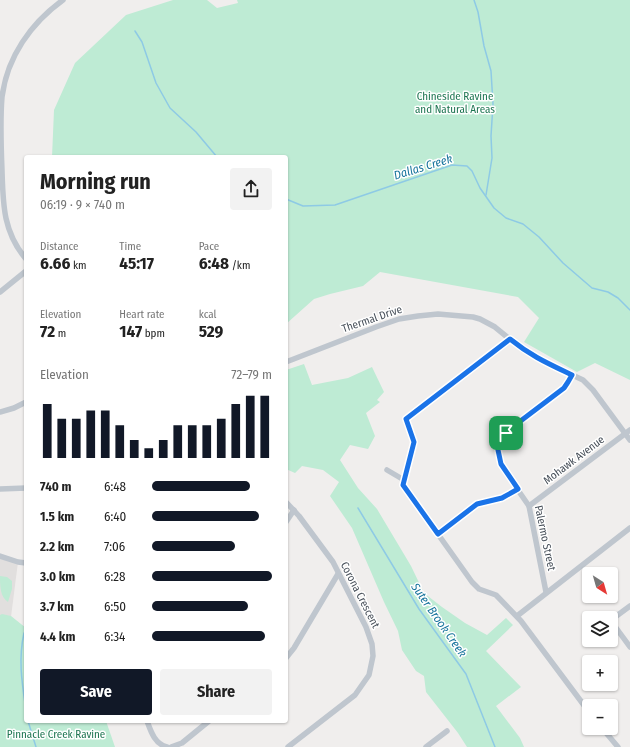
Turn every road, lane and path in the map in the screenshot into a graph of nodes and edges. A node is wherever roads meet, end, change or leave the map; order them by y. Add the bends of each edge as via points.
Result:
1 (63, 0) edge
2 (24, 256) edge
3 (24, 273) edge
4 (0, 292) edge
5 (510, 339) junction
6 (288, 361) edge
7 (572, 375) junction
8 (24, 403) edge
9 (0, 412) edge
10 (628, 432) edge
11 (630, 440) edge
12 (387, 470) dead end
13 (404, 480) junction
14 (24, 488) edge
15 (0, 489) edge
16 (518, 489) junction
17 (288, 504) edge
18 (529, 506) junction
19 (294, 510) junction
20 (288, 519) edge
21 (630, 528) edge
22 (438, 534) junction
23 (0, 556) edge
24 (24, 563) edge
25 (338, 574) junction
26 (546, 592) junction
27 (630, 606) edge
28 (618, 615) edge
29 (517, 616) junction
30 (618, 631) edge
31 (630, 647) edge
32 (288, 656) edge
33 (582, 703) edge
34 (148, 723) edge
35 (207, 723) edge
36 (448, 731) dead end
37 (608, 735) edge
38 (168, 747) edge
39 (171, 747) edge
40 (288, 747) edge
41 (426, 747) edge
42 (618, 747) edge

1 - 2 street via 36,23 21,44 8,72 2,98 0,122 3,208 9,230
3 - 4 street
5 - 6 street, Thermal Drive via 490,324 473,317 448,314 418,316 391,321
5 - 7 street, Thermal Drive via 538,359
5 - 13 street via 406,419 414,442
7 - 10 street, Thermal Drive via 588,384
7 - 16 street, Palermo Street via 564,388 510,429 500,440 499,453 503,467
8 - 9 street
10 - 11 street, Thermal Drive
10 - 18 street, Mohawk Avenue
12 - 13 street
13 - 22 street via 404,488
14 - 15 street
16 - 18 street, Palermo Street
16 - 22 street via 502,498 477,504
17 - 19 street, Corona Crescent
18 - 26 street, Palermo Street
19 - 20 street
19 - 25 street, Corona Crescent via 328,554
21 - 26 street
22 - 29 street via 474,585 496,595
23 - 24 street
25 - 32 street
25 - 40 street, Corona Crescent via 369,634 373,650 372,667 365,682 351,699
26 - 29 street
27 - 28 street
29 - 33 street
30 - 31 street
34 - 38 street via 156,740
35 - 39 street via 182,743
36 - 41 street
37 - 42 street

